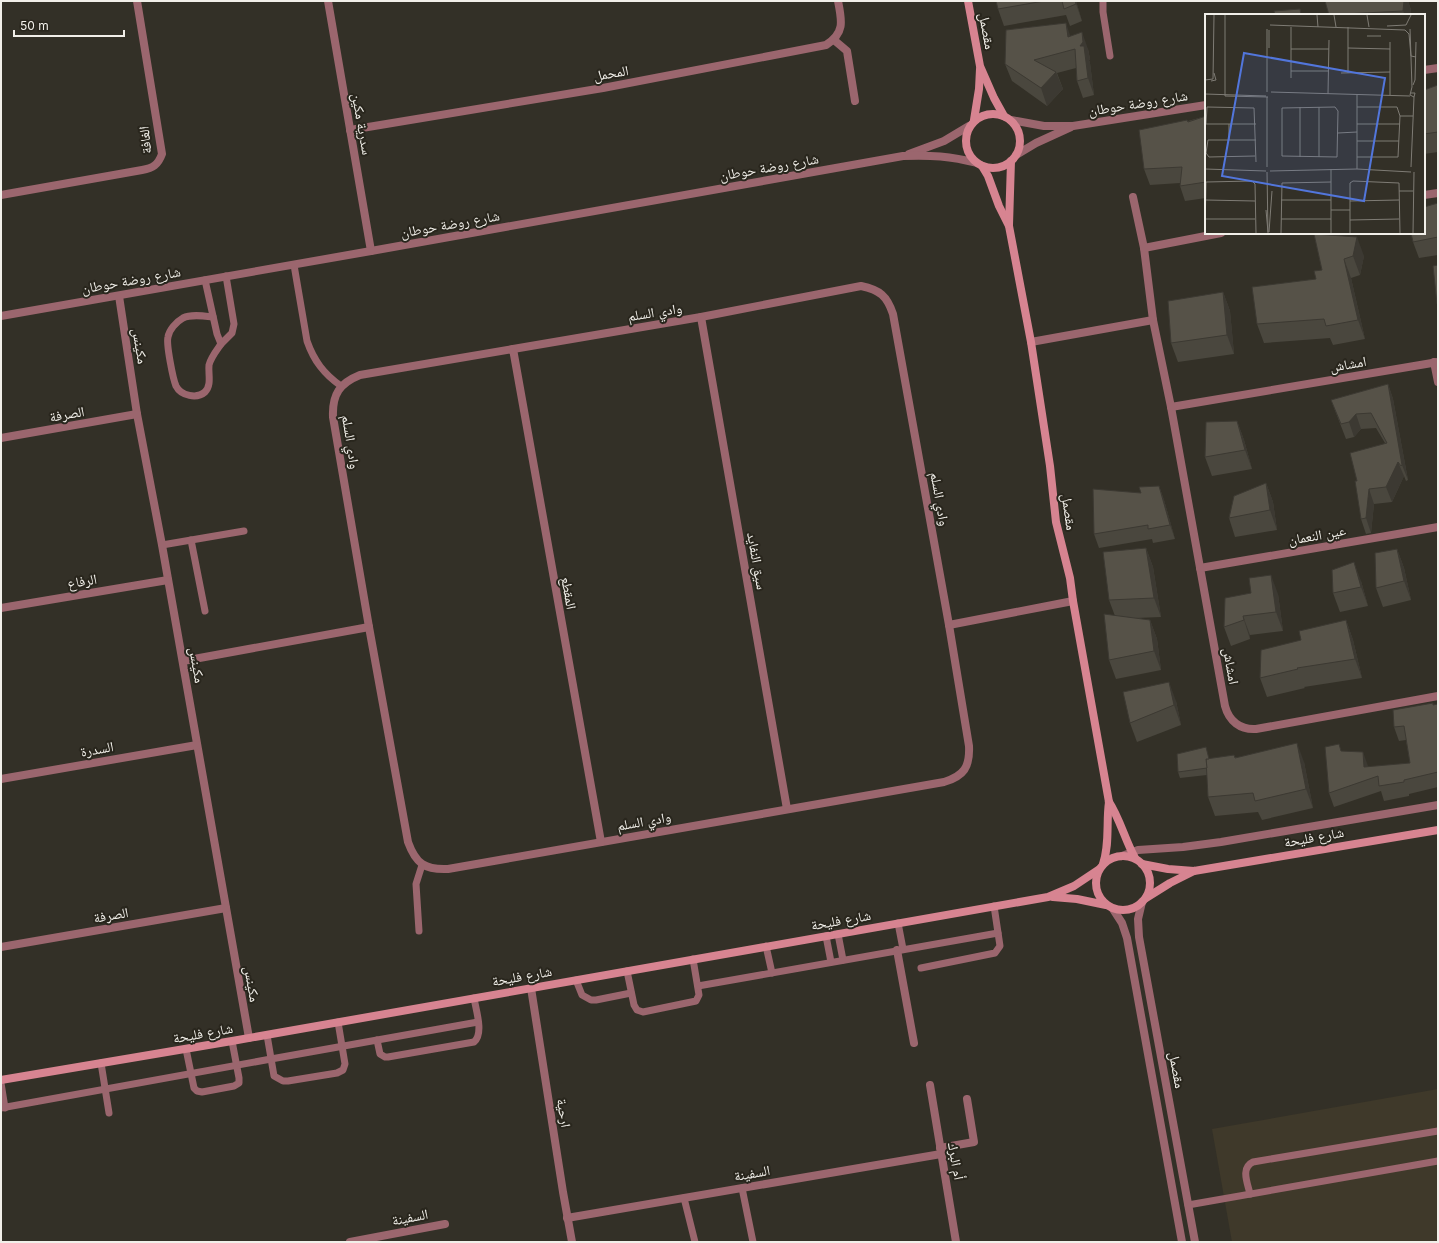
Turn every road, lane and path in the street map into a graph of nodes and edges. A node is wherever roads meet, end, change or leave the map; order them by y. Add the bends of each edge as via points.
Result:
1 (137, 1) edge
2 (328, 1) edge
3 (838, 1) edge
4 (968, 1) edge
5 (1103, 1) edge
6 (834, 40) junction
7 (1110, 56) dead end
8 (980, 66) junction
9 (1438, 68) edge
10 (1425, 70) edge
11 (855, 102) dead end
12 (1205, 105) edge
13 (1008, 118) junction
14 (972, 123) junction
15 (1073, 126) junction
16 (350, 130) junction
17 (903, 156) junction
18 (1014, 158) junction
19 (980, 165) junction
20 (1438, 193) edge
21 (1, 195) edge
22 (1425, 195) edge
23 (1133, 197) dead end
24 (1009, 226) junction
25 (1216, 234) edge
26 (1144, 248) junction
27 (372, 251) junction
28 (294, 265) junction
29 (226, 276) junction
30 (205, 280) junction
31 (119, 296) junction
32 (1, 316) edge
33 (213, 316) junction
34 (701, 317) junction
35 (1153, 320) junction
36 (1031, 342) junction
37 (221, 344) junction
38 (513, 349) junction
39 (1436, 362) edge
40 (1438, 382) edge
41 (341, 386) junction
42 (1171, 407) junction
43 (138, 414) junction
44 (1, 438) edge
45 (1438, 527) edge
46 (244, 531) dead end
47 (191, 540) junction
48 (162, 545) junction
49 (1200, 568) junction
50 (168, 580) junction
51 (1073, 601) junction
52 (1, 608) edge
53 (205, 611) dead end
54 (950, 625) junction
55 (369, 627) junction
56 (183, 661) junction
57 (1438, 696) edge
58 (197, 745) junction
59 (1, 779) edge
60 (1109, 802) junction
61 (1438, 805) edge
62 (787, 809) junction
63 (1438, 830) edge
64 (601, 842) junction
65 (1133, 855) junction
66 (1142, 864) junction
67 (422, 865) junction
68 (1101, 867) junction
69 (1194, 871) junction
70 (1048, 897) junction
71 (1144, 900) junction
72 (994, 906) junction
73 (1110, 907) junction
74 (226, 908) junction
75 (898, 923) junction
76 (419, 931) dead end
77 (998, 933) junction
78 (838, 934) junction
79 (826, 936) junction
80 (766, 946) junction
81 (1, 948) edge
82 (900, 950) junction
83 (693, 959) junction
84 (843, 960) junction
85 (831, 962) junction
86 (921, 968) dead end
87 (627, 971) junction
88 (772, 972) junction
89 (576, 980) junction
90 (698, 986) junction
91 (531, 988) junction
92 (632, 993) junction
93 (474, 998) junction
94 (338, 1022) junction
95 (478, 1022) junction
96 (267, 1035) junction
97 (248, 1038) junction
98 (377, 1040) junction
99 (232, 1041) junction
100 (914, 1043) dead end
101 (342, 1046) junction
102 (186, 1049) junction
103 (271, 1059) junction
104 (101, 1063) junction
105 (237, 1065) junction
106 (191, 1073) junction
107 (1, 1081) edge
108 (930, 1085) dead end
109 (105, 1089) junction
110 (967, 1099) dead end
111 (3, 1108) edge
112 (109, 1114) dead end
113 (1438, 1131) edge
114 (941, 1151) junction
115 (1438, 1161) edge
116 (742, 1188) junction
117 (1250, 1194) junction
118 (684, 1198) junction
119 (1188, 1205) junction
120 (567, 1218) junction
121 (445, 1224) dead end
122 (380, 1239) edge
123 (350, 1242) edge
124 (572, 1242) edge
125 (695, 1242) edge
126 (753, 1242) edge
127 (956, 1242) edge
128 (1182, 1242) edge
129 (1195, 1242) edge

1 - 21 street, الغافة via 162,154 159,163 142,170
2 - 16 street, سدرية مكين
3 - 6 street via 842,23
4 - 8 street, مقصمل
5 - 7 lane
6 - 11 street via 847,50
6 - 16 street, المحمل via 817,48 619,85
8 - 13 street, مقصمل via 994,98
8 - 14 street, مقصمل via 979,89
9 - 10 street
12 - 15 street, شارع روضة حوطان
13 - 14 street via 989,113
13 - 15 street, شارع روضة حوطان via 1044,126
13 - 18 street via 1019,133 1019,148
14 - 17 street, شارع روضة حوطان via 944,141
14 - 19 street via 965,142 971,158
15 - 18 street, شارع روضة حوطان
16 - 27 street, سدرية مكين
17 - 19 street, شارع روضة حوطان via 933,155
17 - 27 street, شارع روضة حوطان
18 - 19 street via 1005,166 997,168
18 - 24 street, مقصمل
19 - 24 street, مقصمل via 988,176
20 - 22 street
23 - 26 street, امشاش
24 - 36 street, مقصمل
25 - 26 street
26 - 35 street, امشاش
27 - 28 street, شارع روضة حوطان
28 - 29 street, شارع روضة حوطان
28 - 41 lane via 311,352 324,371
29 - 30 street, شارع روضة حوطان
29 - 37 lane via 234,324 232,333
30 - 31 street, شارع روضة حوطان
30 - 33 lane
31 - 32 street, شارع روضة حوطان
31 - 43 street, مكينس
33 - 37 lane
33 - 37 lane via 183,318 173,327 168,338 168,351 176,386 183,394 195,396 207,390 210,382 210,365 214,353
34 - 38 street, وادي السلم
34 - 54 street, وادي السلم via 861,286 872,288 882,294 893,314
34 - 62 street, سيق النفايد
35 - 36 street
35 - 42 street, امشاش
36 - 51 street, مقصمل via 1056,522
38 - 41 street, وادي السلم via 360,375
38 - 64 street, المقطع
39 - 40 street, امشاش
39 - 42 street, امشاش
41 - 55 street, وادي السلم via 332,405 333,416
42 - 49 street, امشاش
43 - 44 street, الصرفة
43 - 48 street, مكينس
45 - 49 street, عين النعمان
46 - 47 lane
47 - 48 lane
47 - 53 lane
48 - 50 street, مكينس
49 - 57 street, امشاش via 1225,706 1230,718 1240,727 1250,730
50 - 52 street, الرفاع
50 - 56 street, مكينس
51 - 54 street
51 - 60 street, مقصمل
54 - 62 street, وادي السلم via 970,756 962,774 944,782
55 - 56 street
55 - 67 street, وادي السلم via 408,842 412,855
56 - 58 street, مكينس
58 - 59 street, السدرة
58 - 74 street, مكينس
60 - 65 street, مقصمل
60 - 68 street, مقصمل via 1107,847
61 - 65 street via 1221,842 1146,849
62 - 64 street, وادي السلم
63 - 69 street, شارع فليحة
64 - 67 street, وادي السلم via 448,869 434,870
65 - 66 street
65 - 68 street via 1108,860
66 - 69 street, شارع فليحة
66 - 71 street via 1147,870 1150,884
67 - 76 lane via 416,884
68 - 70 street, شارع فليحة via 1074,886
68 - 73 street via 1096,878 1097,893
69 - 71 street, شارع فليحة
70 - 72 street, شارع فليحة
70 - 73 street, شارع فليحة via 1077,899
71 - 73 street via 1129,910
71 - 119 street, مقصمل via 1138,919 1139,937
72 - 75 street, شارع فليحة
72 - 77 lane
73 - 128 street, مقصمل via 1122,923 1127,938
74 - 81 street, الصرفة
74 - 97 street, مكينس
75 - 78 street, شارع فليحة
75 - 82 lane
77 - 82 lane
77 - 86 lane via 1000,946 995,954
78 - 79 street, شارع فليحة
78 - 84 lane
79 - 80 street, شارع فليحة
79 - 85 lane
80 - 83 street, شارع فليحة
80 - 88 lane
82 - 84 lane
82 - 100 street
83 - 87 street, شارع فليحة
83 - 90 lane
84 - 85 lane
85 - 88 lane
87 - 89 street, شارع فليحة
87 - 92 lane
88 - 90 lane
89 - 91 street, شارع فليحة
89 - 92 lane via 582,995 591,1000
90 - 92 lane via 699,998 693,1003 643,1012 635,1008
91 - 93 street, شارع فليحة
91 - 120 street, ارحية
93 - 94 street, شارع فليحة
93 - 95 lane
94 - 96 street, شارع فليحة
94 - 101 lane
95 - 98 lane
95 - 98 lane via 479,1036 474,1042 447,1047 384,1057 380,1054
96 - 97 street, شارع فليحة
96 - 103 lane
97 - 99 street, شارع فليحة
98 - 101 lane
99 - 102 street, شارع فليحة
99 - 105 lane
101 - 103 lane
101 - 103 lane via 345,1064 343,1070 337,1073 278,1080 274,1076
102 - 104 street, شارع فليحة
102 - 106 lane
103 - 105 lane
104 - 107 street, شارع فليحة
104 - 109 lane
105 - 106 lane
105 - 106 lane via 240,1080 237,1085 200,1092 194,1088
106 - 109 lane
107 - 111 lane
108 - 114 street, أم البرك
109 - 111 lane
109 - 112 lane
110 - 114 street, السفينة via 974,1142
113 - 117 lane via 1252,1162 1248,1164 1245,1172
114 - 116 street, السفينة
114 - 127 street, أم البرك
115 - 117 lane
116 - 118 street, السفينة
116 - 126 lane
117 - 119 lane
118 - 120 street, السفينة
118 - 125 lane
119 - 129 street, مقصمل
120 - 124 street, ارحية
121 - 122 street, السفينة
122 - 123 street, السفينة

